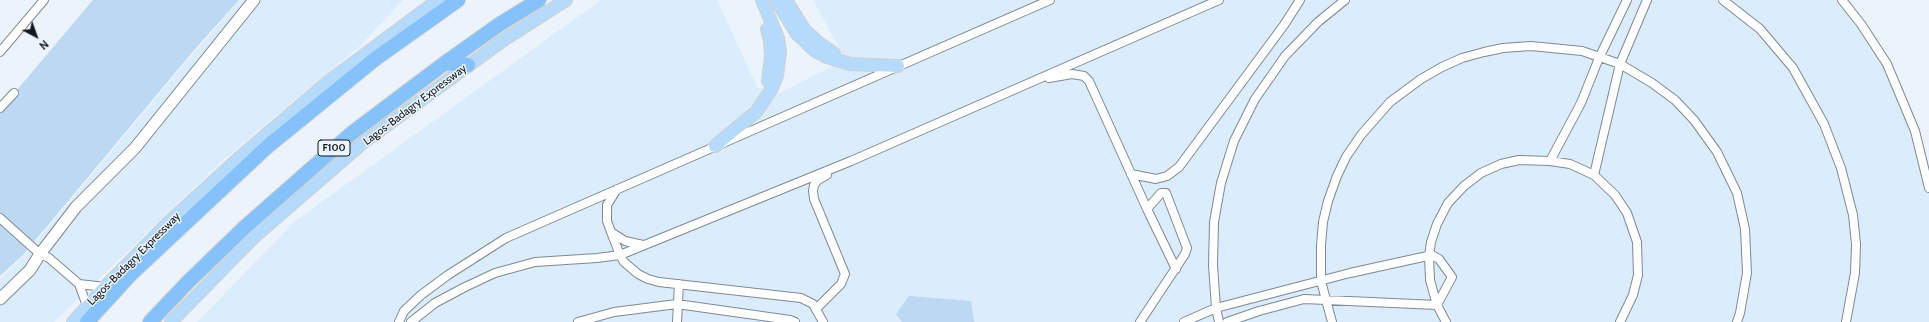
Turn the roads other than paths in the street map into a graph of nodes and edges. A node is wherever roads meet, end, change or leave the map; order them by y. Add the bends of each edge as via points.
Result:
1 (44, 0) edge
2 (254, 0) edge
3 (438, 0) edge
4 (458, 0) edge
5 (539, 0) edge
6 (566, 0) edge
7 (754, 0) edge
8 (762, 0) edge
9 (776, 0) edge
10 (786, 0) edge
11 (1050, 0) edge
12 (1219, 0) edge
13 (1300, 0) edge
14 (1345, 0) edge
15 (1627, 0) edge
16 (1647, 0) edge
17 (1723, 0) edge
18 (1842, 0) edge
19 (0, 52) edge
20 (1599, 58) junction
21 (445, 63) junction
22 (850, 64) junction
23 (1620, 64) junction
24 (468, 65) junction
25 (898, 66) junction
26 (1033, 81) junction
27 (14, 93) dead end
28 (763, 103) junction
29 (0, 108) edge
30 (715, 146) junction
31 (851, 161) junction
32 (1550, 161) junction
33 (1131, 174) junction
34 (1594, 175) junction
35 (618, 188) junction
36 (1929, 188) edge
37 (1147, 209) junction
38 (0, 218) edge
39 (611, 232) junction
40 (644, 245) junction
41 (40, 254) junction
42 (620, 255) junction
43 (1429, 256) junction
44 (1176, 268) junction
45 (1321, 281) junction
46 (79, 284) junction
47 (679, 284) junction
48 (105, 287) junction
49 (0, 290) edge
50 (0, 299) edge
51 (1325, 302) junction
52 (677, 304) junction
53 (1437, 305) junction
54 (87, 306) junction
55 (817, 308) junction
56 (1216, 308) junction
57 (792, 321) edge
58 (73, 322) edge
59 (88, 322) edge
60 (150, 322) edge
61 (170, 322) edge
62 (399, 322) edge
63 (411, 322) edge
64 (578, 322) edge
65 (677, 322) edge
66 (823, 322) edge
67 (1140, 322) edge
68 (1184, 322) edge
69 (1219, 322) edge
70 (1227, 322) edge
71 (1332, 322) edge
72 (1446, 322) edge
73 (1620, 322) edge
74 (1736, 322) edge
75 (1846, 322) edge

1 - 19 street
2 - 41 main road via 135,148 76,207
3 - 48 main road, Lagos-Badagry Expressway via 329,81 240,157 168,223
4 - 59 highway, Lagos-Badagry Expressway via 375,59 268,146 130,275
5 - 21 highway, Lagos-Badagry Expressway / F100
6 - 24 main road, Lagos-Badagry Expressway via 538,16
7 - 28 main road via 770,41 770,72
8 - 28 main road via 773,23 780,53 776,76
9 - 22 main road via 788,22 804,42 824,56
10 - 22 main road via 811,36
11 - 25 street
12 - 26 street
13 - 33 street via 1179,167 1167,176 1156,179
14 - 56 street via 1318,22 1285,56 1255,99 1234,141 1221,183 1214,222 1213,266
15 - 20 street
16 - 23 street
17 - 75 street via 1760,29 1793,68 1824,124 1841,168 1853,214 1856,244 1855,273
18 - 36 street via 1887,64 1915,132
20 - 23 street
20 - 32 street via 1582,103
20 - 45 street via 1582,51 1557,48 1503,48 1462,58 1406,89 1380,113 1362,135 1346,157 1337,176 1323,222
21 - 24 highway
21 - 60 highway, Lagos-Badagry Expressway / F100 via 352,133 298,180 188,281
22 - 25 main road
23 - 34 street
23 - 74 street via 1675,100 1694,120 1717,152 1737,193 1745,229 1747,274
24 - 61 main road, Lagos-Badagry Expressway via 358,147 253,238
25 - 30 street
26 - 31 street
26 - 33 street via 1072,74 1084,76 1089,81
27 - 29 street
28 - 30 main road via 750,118
30 - 35 street
31 - 40 street
31 - 55 street via 818,180 813,191 845,274 841,284
32 - 34 street via 1570,164
32 - 43 street via 1519,160 1481,173 1448,203 1437,224
33 - 37 street
34 - 73 street via 1615,195 1628,213 1637,242 1638,275 1633,295
35 - 39 street via 607,205 607,221
35 - 62 street via 499,242 421,296 404,311
37 - 44 street
37 - 44 street via 1161,194 1166,193 1187,248
38 - 41 street
39 - 40 street via 625,240
39 - 42 street
40 - 42 street
41 - 46 street via 49,258
41 - 49 main road
41 - 50 main road via 30,270
42 - 47 street via 631,268 648,279
42 - 63 street via 535,262 495,274 464,287 436,303
43 - 45 street
43 - 53 street via 1430,280
43 - 53 street via 1439,259 1452,276
44 - 67 street
45 - 51 street
45 - 56 street
46 - 48 street
46 - 54 street
47 - 52 street
47 - 55 street via 801,298
48 - 54 main road, Lagos-Badagry Expressway
51 - 53 street
51 - 70 street via 1304,299 1259,310
51 - 71 street
52 - 57 street
52 - 64 street via 614,312
52 - 65 street
53 - 72 street
54 - 58 main road, Lagos-Badagry Expressway
55 - 66 street
56 - 68 street
56 - 69 street

